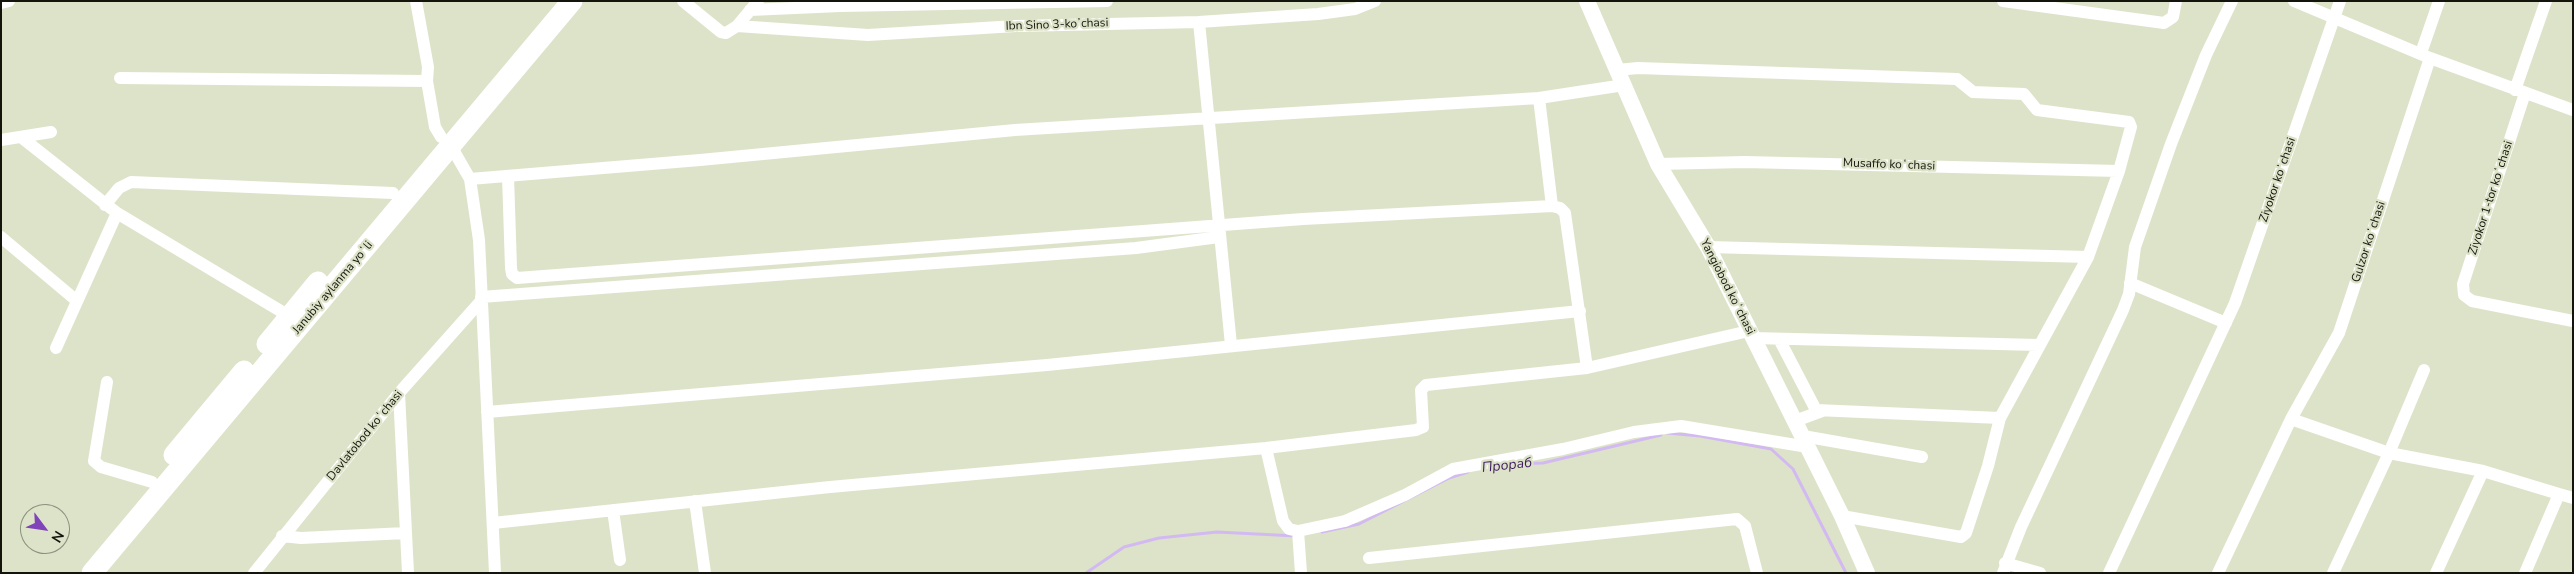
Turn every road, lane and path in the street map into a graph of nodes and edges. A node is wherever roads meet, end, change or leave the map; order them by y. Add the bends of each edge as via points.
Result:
1 (9, 1) edge
2 (416, 1) edge
3 (555, 1) edge
4 (572, 1) edge
5 (683, 1) edge
6 (1107, 1) edge
7 (1374, 1) edge
8 (1380, 1) edge
9 (1588, 1) edge
10 (2176, 1) edge
11 (2232, 1) edge
12 (2294, 1) edge
13 (2340, 1) edge
14 (2439, 1) edge
15 (2546, 1) edge
16 (2006, 2) edge
17 (1, 3) edge
18 (754, 6) edge
19 (2091, 7) edge
20 (2334, 19) junction
21 (1199, 22) junction
22 (737, 26) junction
23 (2425, 56) junction
24 (1617, 70) junction
25 (120, 78) dead end
26 (427, 81) junction
27 (1624, 85) junction
28 (2520, 92) junction
29 (1539, 98) junction
30 (2573, 110) edge
31 (1207, 119) junction
32 (51, 132) dead end
33 (21, 137) junction
34 (1, 140) edge
35 (446, 141) junction
36 (1658, 164) junction
37 (2119, 171) junction
38 (508, 176) junction
39 (470, 179) junction
40 (393, 193) junction
41 (105, 205) junction
42 (1552, 206) junction
43 (117, 213) junction
44 (1219, 231) junction
45 (1, 237) edge
46 (1708, 247) junction
47 (2088, 257) junction
48 (607, 272) junction
49 (2130, 283) junction
50 (606, 288) junction
51 (480, 300) junction
52 (77, 301) junction
53 (1580, 311) junction
54 (289, 316) junction
55 (2573, 321) edge
56 (2226, 323) junction
57 (1751, 334) junction
58 (1779, 339) junction
59 (1231, 345) junction
60 (2039, 345) junction
61 (56, 348) dead end
62 (1587, 368) junction
63 (2424, 370) dead end
64 (107, 382) dead end
65 (399, 394) junction
66 (487, 412) junction
67 (1822, 412) junction
68 (2000, 418) junction
69 (2291, 419) junction
70 (1795, 421) junction
71 (1805, 441) junction
72 (1266, 448) junction
73 (2389, 453) junction
74 (1922, 457) dead end
75 (2483, 471) junction
76 (152, 482) junction
77 (2559, 494) junction
78 (2573, 498) edge
79 (695, 501) junction
80 (613, 510) junction
81 (1842, 516) junction
82 (492, 523) junction
83 (406, 533) junction
84 (1298, 535) junction
85 (282, 536) junction
86 (1370, 558) dead end
87 (620, 560) dead end
88 (2004, 568) edge
89 (77, 573) edge
90 (92, 573) edge
91 (254, 573) edge
92 (408, 573) edge
93 (495, 573) edge
94 (705, 573) edge
95 (1301, 573) edge
96 (1757, 573) edge
97 (1867, 573) edge
98 (2040, 573) edge
99 (2109, 573) edge
100 (2218, 573) edge
101 (2333, 573) edge
102 (2436, 573) edge
103 (2525, 573) edge

1 - 17 street
2 - 26 street via 428,67
3 - 35 highway, Janubiy aylanma yoʻli
4 - 35 highway, Janubiy aylanma yoʻli
5 - 22 street, Ibn Sino 3-koʼchasi via 721,32 730,32
6 - 18 street, Ibn Sino 3-koʼchasi
7 - 8 street, Ibn Sino 3-koʼchasi
7 - 21 street, Ibn Sino 3-koʼchasi via 1355,9 1318,14
9 - 24 street, Yangiobod koʻchasi
10 - 19 street via 2173,17 2164,22
11 - 49 street via 2206,55 2171,144 2136,246
12 - 20 street
13 - 20 street, Ziyokor koʻchasi
14 - 23 street, Gulzor koʻchasi
15 - 28 street, Ziyokor 1-tor koʻchasi
16 - 19 street
18 - 22 street
20 - 23 street
20 - 56 street, Ziyokor koʻchasi
21 - 22 street, Ibn Sino 3-koʼchasi via 1016,26 868,35
21 - 31 street
23 - 28 street
23 - 69 street, Gulzor koʻchasi via 2340,333
24 - 27 street, Yangiobod koʻchasi
24 - 37 street via 1638,68 1958,79 1973,92 2024,94 2037,110 2129,122 2131,127
25 - 26 street
26 - 35 street via 435,127
27 - 29 street
27 - 36 street, Yangiobod koʻchasi
28 - 30 street
28 - 55 street, Ziyokor 1-tor koʻchasi via 2463,284 2464,296 2472,301
29 - 31 street
29 - 42 street
31 - 38 street via 1016,130
31 - 44 street
32 - 33 street
33 - 34 street
33 - 41 street
35 - 39 street
35 - 40 highway, Janubiy aylanma yoʻli
35 - 90 highway, Janubiy aylanma yoʻli
36 - 37 street, Musaffo koʻchasi via 1764,162
36 - 46 street, Yangiobod koʻchasi
37 - 47 street
38 - 39 street
38 - 48 street via 512,274 517,278
39 - 51 street via 479,240
40 - 41 street via 145,181 125,184
40 - 54 highway, Janubiy aylanma yoʻli
41 - 43 street
42 - 44 street via 1311,218
42 - 53 street via 1565,213
43 - 52 street
43 - 54 street
44 - 48 street via 1006,240
44 - 50 street via 1136,248
44 - 59 street
45 - 52 street
46 - 47 street
46 - 57 street, Yangiobod koʻchasi
47 - 60 street
48 - 50 street
49 - 56 street
49 - 88 street via 2123,310
50 - 51 street
51 - 65 street, Davlatobod koʻchasi
51 - 66 street
52 - 61 street
53 - 59 street
53 - 62 street
54 - 76 highway, Janubiy aylanma yoʻli
56 - 99 street, Ziyokor koʻchasi
57 - 58 street
57 - 62 street
57 - 70 street, Yangiobod koʻchasi
58 - 60 street
58 - 67 street via 1811,404
59 - 66 street via 1037,366
60 - 68 street
62 - 72 street via 1426,385 1421,390 1424,421 1421,429
63 - 73 street
64 - 76 street via 94,461 101,467
65 - 83 street
65 - 85 street, Davlatobod koʻchasi
66 - 82 street
67 - 68 street
67 - 70 street
68 - 81 street via 1975,506 1966,533 1961,537
69 - 73 street
69 - 100 street, Gulzor koʻchasi
70 - 71 street, Yangiobod koʻchasi
71 - 74 street
71 - 81 street, Yangiobod koʻchasi
71 - 84 street via 1682,426 1634,432 1453,469 1405,495 1345,521
72 - 79 street
72 - 84 street via 1283,521
73 - 75 street
73 - 101 street
75 - 77 street
75 - 102 street
76 - 89 highway, Janubiy aylanma yoʻli
77 - 78 street
77 - 103 street
79 - 80 street
79 - 94 street
80 - 82 street
80 - 87 street
81 - 97 street, Yangiobod koʻchasi
82 - 93 street
83 - 85 street
83 - 92 street
84 - 95 street
85 - 91 street, Davlatobod koʻchasi
86 - 96 street via 1737,519 1745,526
88 - 98 street

